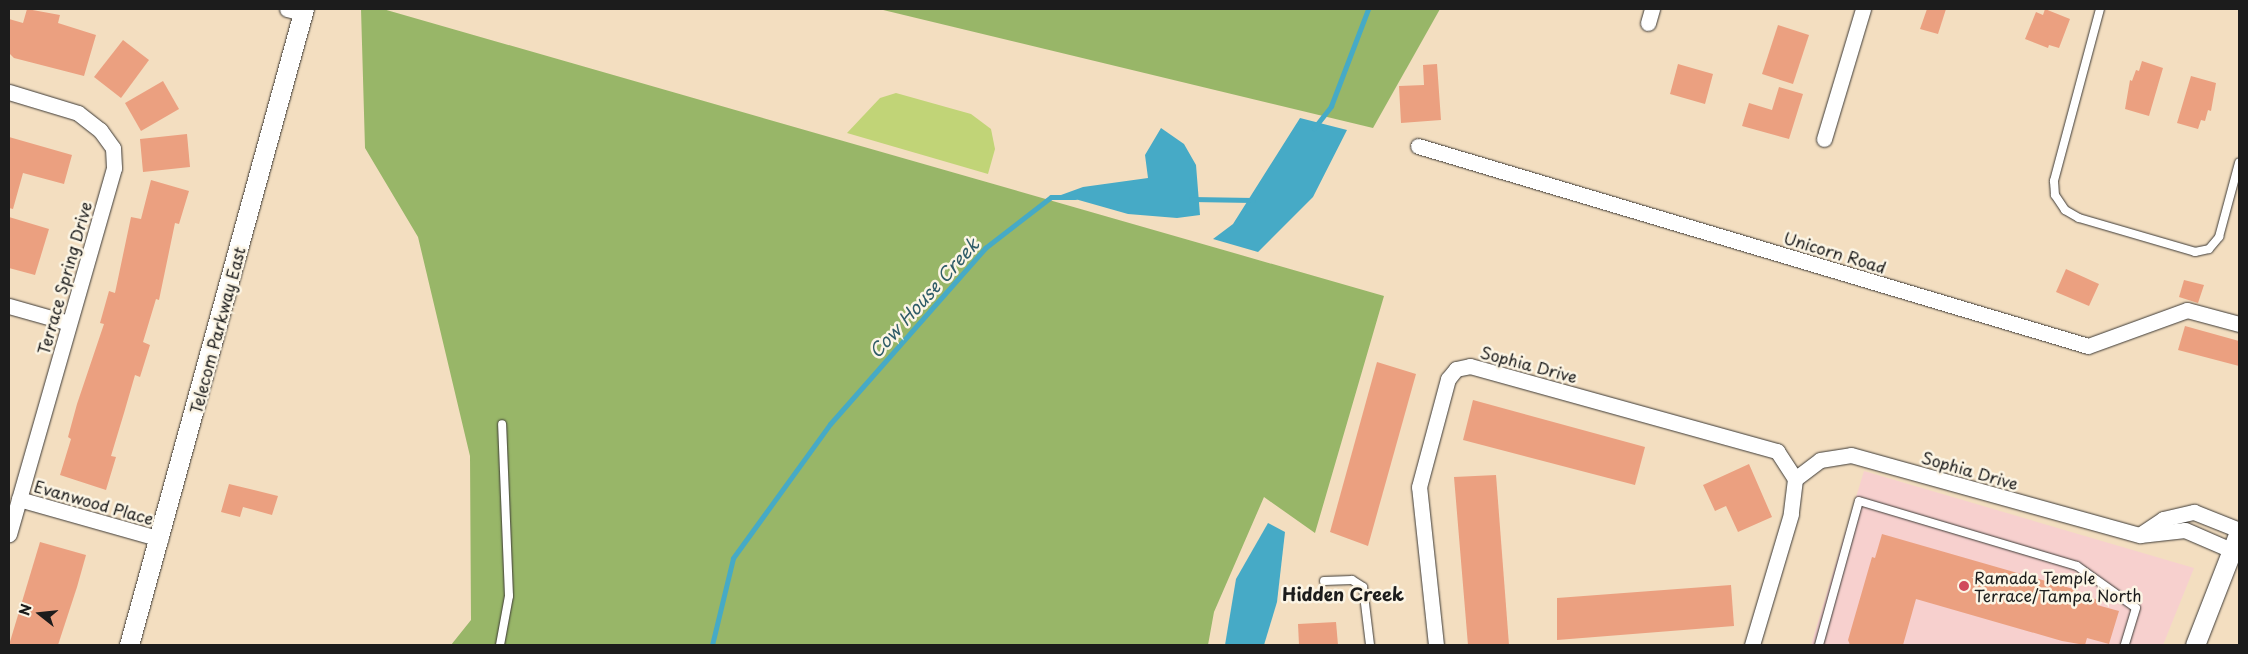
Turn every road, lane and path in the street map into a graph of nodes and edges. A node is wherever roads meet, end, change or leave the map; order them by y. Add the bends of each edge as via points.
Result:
1 (1863, 9) edge
2 (2100, 9) edge
3 (298, 10) edge
4 (9, 92) edge
5 (1824, 139) dead end
6 (1418, 146) dead end
7 (2239, 163) edge
8 (9, 306) edge
9 (69, 323) junction
10 (2239, 324) edge
11 (502, 424) dead end
12 (1795, 479) junction
13 (19, 499) junction
14 (2239, 531) edge
15 (9, 534) edge
16 (2140, 535) junction
17 (160, 539) junction
18 (2231, 550) junction
19 (1324, 581) dead end
20 (129, 645) edge
21 (500, 645) edge
22 (1370, 645) edge
23 (1436, 645) edge
24 (1752, 645) edge
25 (1819, 645) edge
26 (2125, 645) edge
27 (2195, 645) edge

1 - 5 street
2 - 7 lane via 2054,181 2055,195 2065,210 2079,218 2196,252 2209,248 2219,237
3 - 17 street, Telecom Parkway East
4 - 9 street, Terrace Spring Drive via 78,113 100,130 113,148 114,168
6 - 10 street, Unicorn Road via 2088,346 2187,310
8 - 9 street
9 - 13 street, Terrace Spring Drive
11 - 21 lane via 509,596
12 - 16 street, Sophia Drive via 1820,460 1851,455
12 - 23 street, Sophia Drive via 1777,451 1470,366 1456,368 1448,379 1419,487
12 - 24 street via 1791,514
13 - 15 street, Terrace Spring Drive
13 - 17 street, Evanwood Place
14 - 16 street via 2194,512 2163,519
14 - 18 street
16 - 18 street, Sophia Drive via 2185,530
17 - 20 street, Telecom Parkway East
18 - 27 street
19 - 22 lane via 1352,580 1363,587
25 - 26 lane via 1859,501 2077,566 2136,608

